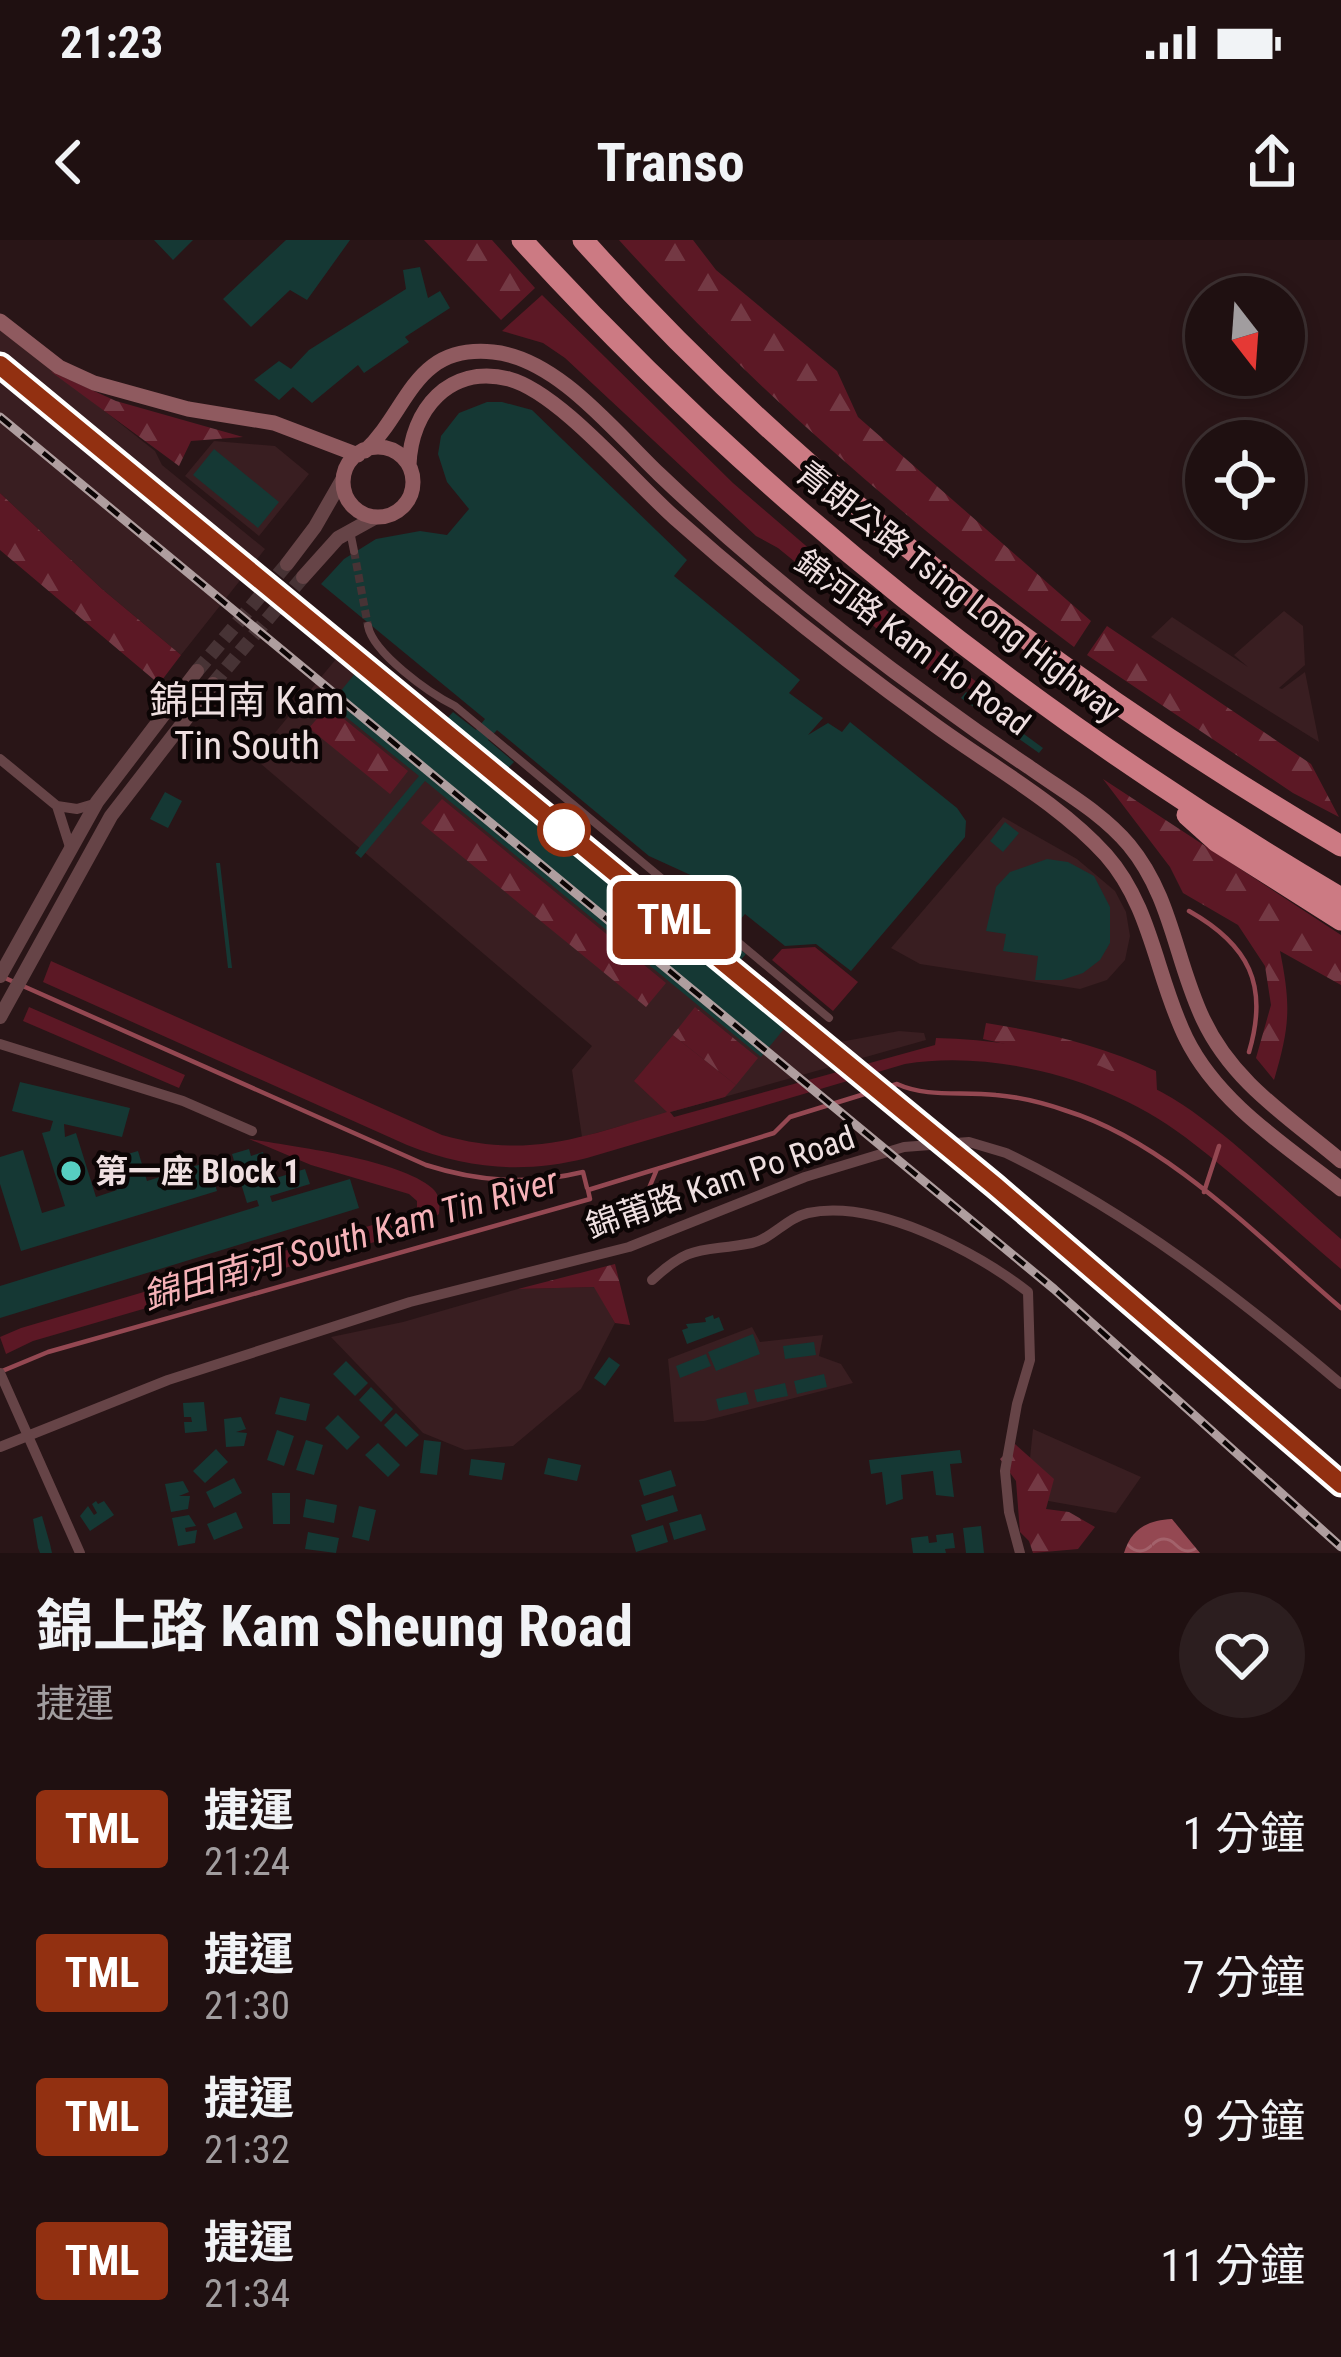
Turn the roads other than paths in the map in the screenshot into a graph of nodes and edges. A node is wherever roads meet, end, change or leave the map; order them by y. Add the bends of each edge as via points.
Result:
1 (522, 240) edge
2 (583, 240) edge
3 (0, 320) edge
4 (311, 438) junction
5 (361, 453) junction
6 (409, 465) junction
7 (342, 479) junction
8 (376, 517) junction
9 (350, 530) junction
10 (354, 551) tunnel mouth
11 (287, 564) tunnel mouth
12 (302, 578) tunnel mouth
13 (368, 626) tunnel mouth
14 (197, 671) tunnel mouth
15 (213, 684) tunnel mouth
16 (0, 759) edge
17 (1128, 762) junction
18 (98, 802) junction
19 (57, 806) junction
20 (1341, 846) edge
21 (70, 847) junction
22 (1341, 898) edge
23 (1341, 920) edge
24 (0, 976) edge
25 (0, 1017) edge
26 (829, 1018) dead end
27 (0, 1044) edge
28 (252, 1131) dead end
29 (1341, 1161) edge
30 (1341, 1189) edge
31 (652, 1280) dead end
32 (0, 1373) edge
33 (1341, 1384) edge
34 (28, 1434) junction
35 (0, 1447) edge
36 (80, 1553) edge
37 (1020, 1553) edge

1 - 17 highway, 青朗公路 Tsing Long Highway via 778,495 936,624
2 - 20 highway, 青朗公路 Tsing Long Highway via 718,378 900,538 1132,711
3 - 4 main road via 59,368 94,383
4 - 5 main road
4 - 7 main road
5 - 6 main road via 387,449
5 - 7 main road
5 - 29 main road, 錦河路 Kam Ho Road via 415,382 448,359 489,351 552,375 811,606 1115,830 1157,887 1194,998 1226,1060
6 - 8 main road via 410,499
6 - 30 main road, 錦河路 Kam Ho Road via 420,416 448,386 500,377 552,403 779,606 1089,837 1133,895 1201,1064 1236,1104
7 - 8 main road via 354,507
7 - 11 street
8 - 9 street
9 - 10 street
9 - 12 street
13 - 26 street via 370,641
14 - 18 street
15 - 25 street via 110,816
16 - 19 street
17 - 22 highway, 青朗公路 Tsing Long Highway
17 - 23 highway via 1216,841
18 - 19 street
18 - 21 street
19 - 21 street
21 - 24 street
27 - 28 street
31 - 37 street via 688,1252 757,1242 796,1216 834,1210 922,1231 990,1262 1028,1292 1030,1360 1006,1471
32 - 34 street
33 - 34 street, 錦莆路 Kam Po Road via 1138,1226 1006,1153 951,1141 805,1177 626,1247 410,1302
34 - 35 street, 錦莆路 Kam Po Road
34 - 36 street

